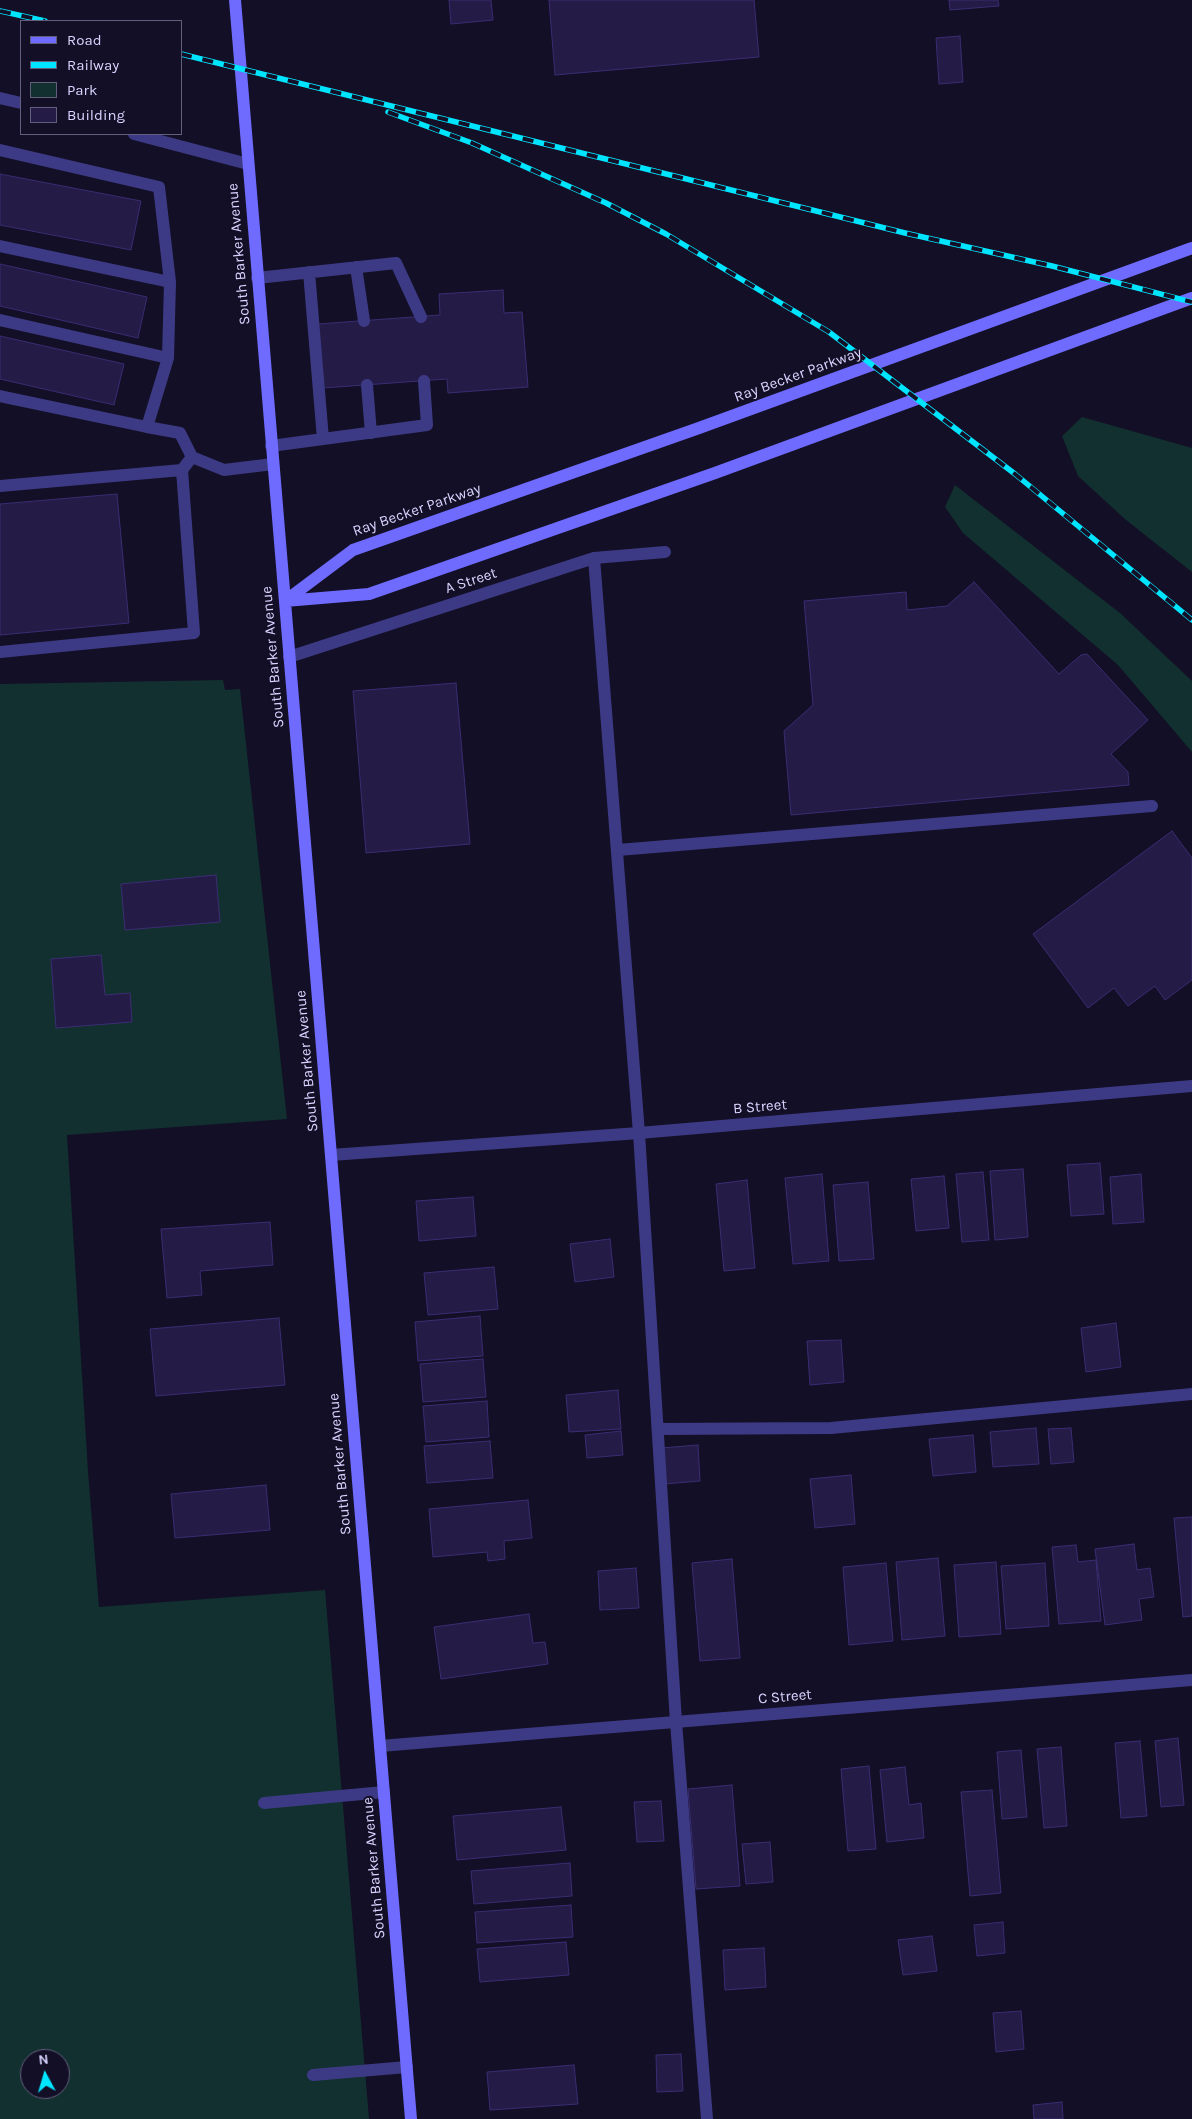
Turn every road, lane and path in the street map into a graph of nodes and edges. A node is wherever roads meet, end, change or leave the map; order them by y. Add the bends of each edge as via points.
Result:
1 (235, 0) edge
2 (0, 98) edge
3 (20, 103) edge
4 (138, 135) edge
5 (0, 150) edge
6 (248, 164) junction
7 (0, 246) edge
8 (1192, 248) edge
9 (356, 268) junction
10 (309, 272) junction
11 (257, 278) junction
12 (170, 282) junction
13 (1192, 298) edge
14 (421, 317) dead end
15 (0, 320) edge
16 (364, 321) dead end
17 (168, 358) junction
18 (424, 381) dead end
19 (367, 386) dead end
20 (0, 396) edge
21 (147, 427) junction
22 (371, 433) junction
23 (323, 439) junction
24 (271, 446) junction
25 (192, 456) junction
26 (273, 464) junction
27 (182, 470) junction
28 (0, 486) edge
29 (666, 552) dead end
30 (594, 558) junction
31 (284, 601) junction
32 (0, 652) edge
33 (290, 657) junction
34 (1152, 806) dead end
35 (618, 850) junction
36 (1192, 1086) edge
37 (639, 1133) junction
38 (331, 1155) junction
39 (1192, 1394) edge
40 (658, 1429) junction
41 (1192, 1680) edge
42 (676, 1722) junction
43 (380, 1746) junction
44 (384, 1792) junction
45 (264, 1803) dead end
46 (407, 2067) junction
47 (313, 2075) dead end
48 (411, 2119) edge
49 (707, 2119) edge

1 - 6 main road, South Barker Avenue
2 - 3 street
4 - 6 street
5 - 12 street via 159,187
6 - 11 main road, South Barker Avenue
7 - 12 street
8 - 31 main road, Ray Becker Parkway via 353,550
9 - 10 street
9 - 14 street via 396,263
9 - 16 street
10 - 11 street
10 - 23 street
11 - 24 main road, South Barker Avenue
12 - 17 street
13 - 31 main road via 715,473 369,594
15 - 17 street
17 - 21 street
18 - 22 street via 427,425
19 - 22 street
20 - 21 street
21 - 25 street via 180,433
22 - 23 street
23 - 24 street
24 - 26 main road, South Barker Avenue
25 - 26 street via 224,470
25 - 27 street
26 - 31 main road, South Barker Avenue
27 - 28 street
27 - 32 street via 194,634
29 - 30 street, A Street
30 - 33 street, A Street
30 - 35 street
31 - 33 main road, South Barker Avenue
33 - 38 main road, South Barker Avenue
34 - 35 street
35 - 37 street
36 - 37 street, B Street
37 - 38 street, B Street
37 - 40 street
38 - 43 main road, South Barker Avenue
39 - 40 street via 831,1428
40 - 42 street
41 - 42 street, C Street
42 - 43 street, C Street
42 - 49 street
43 - 44 main road, South Barker Avenue
44 - 45 street
44 - 46 main road, South Barker Avenue
46 - 47 street
46 - 48 main road, South Barker Avenue

